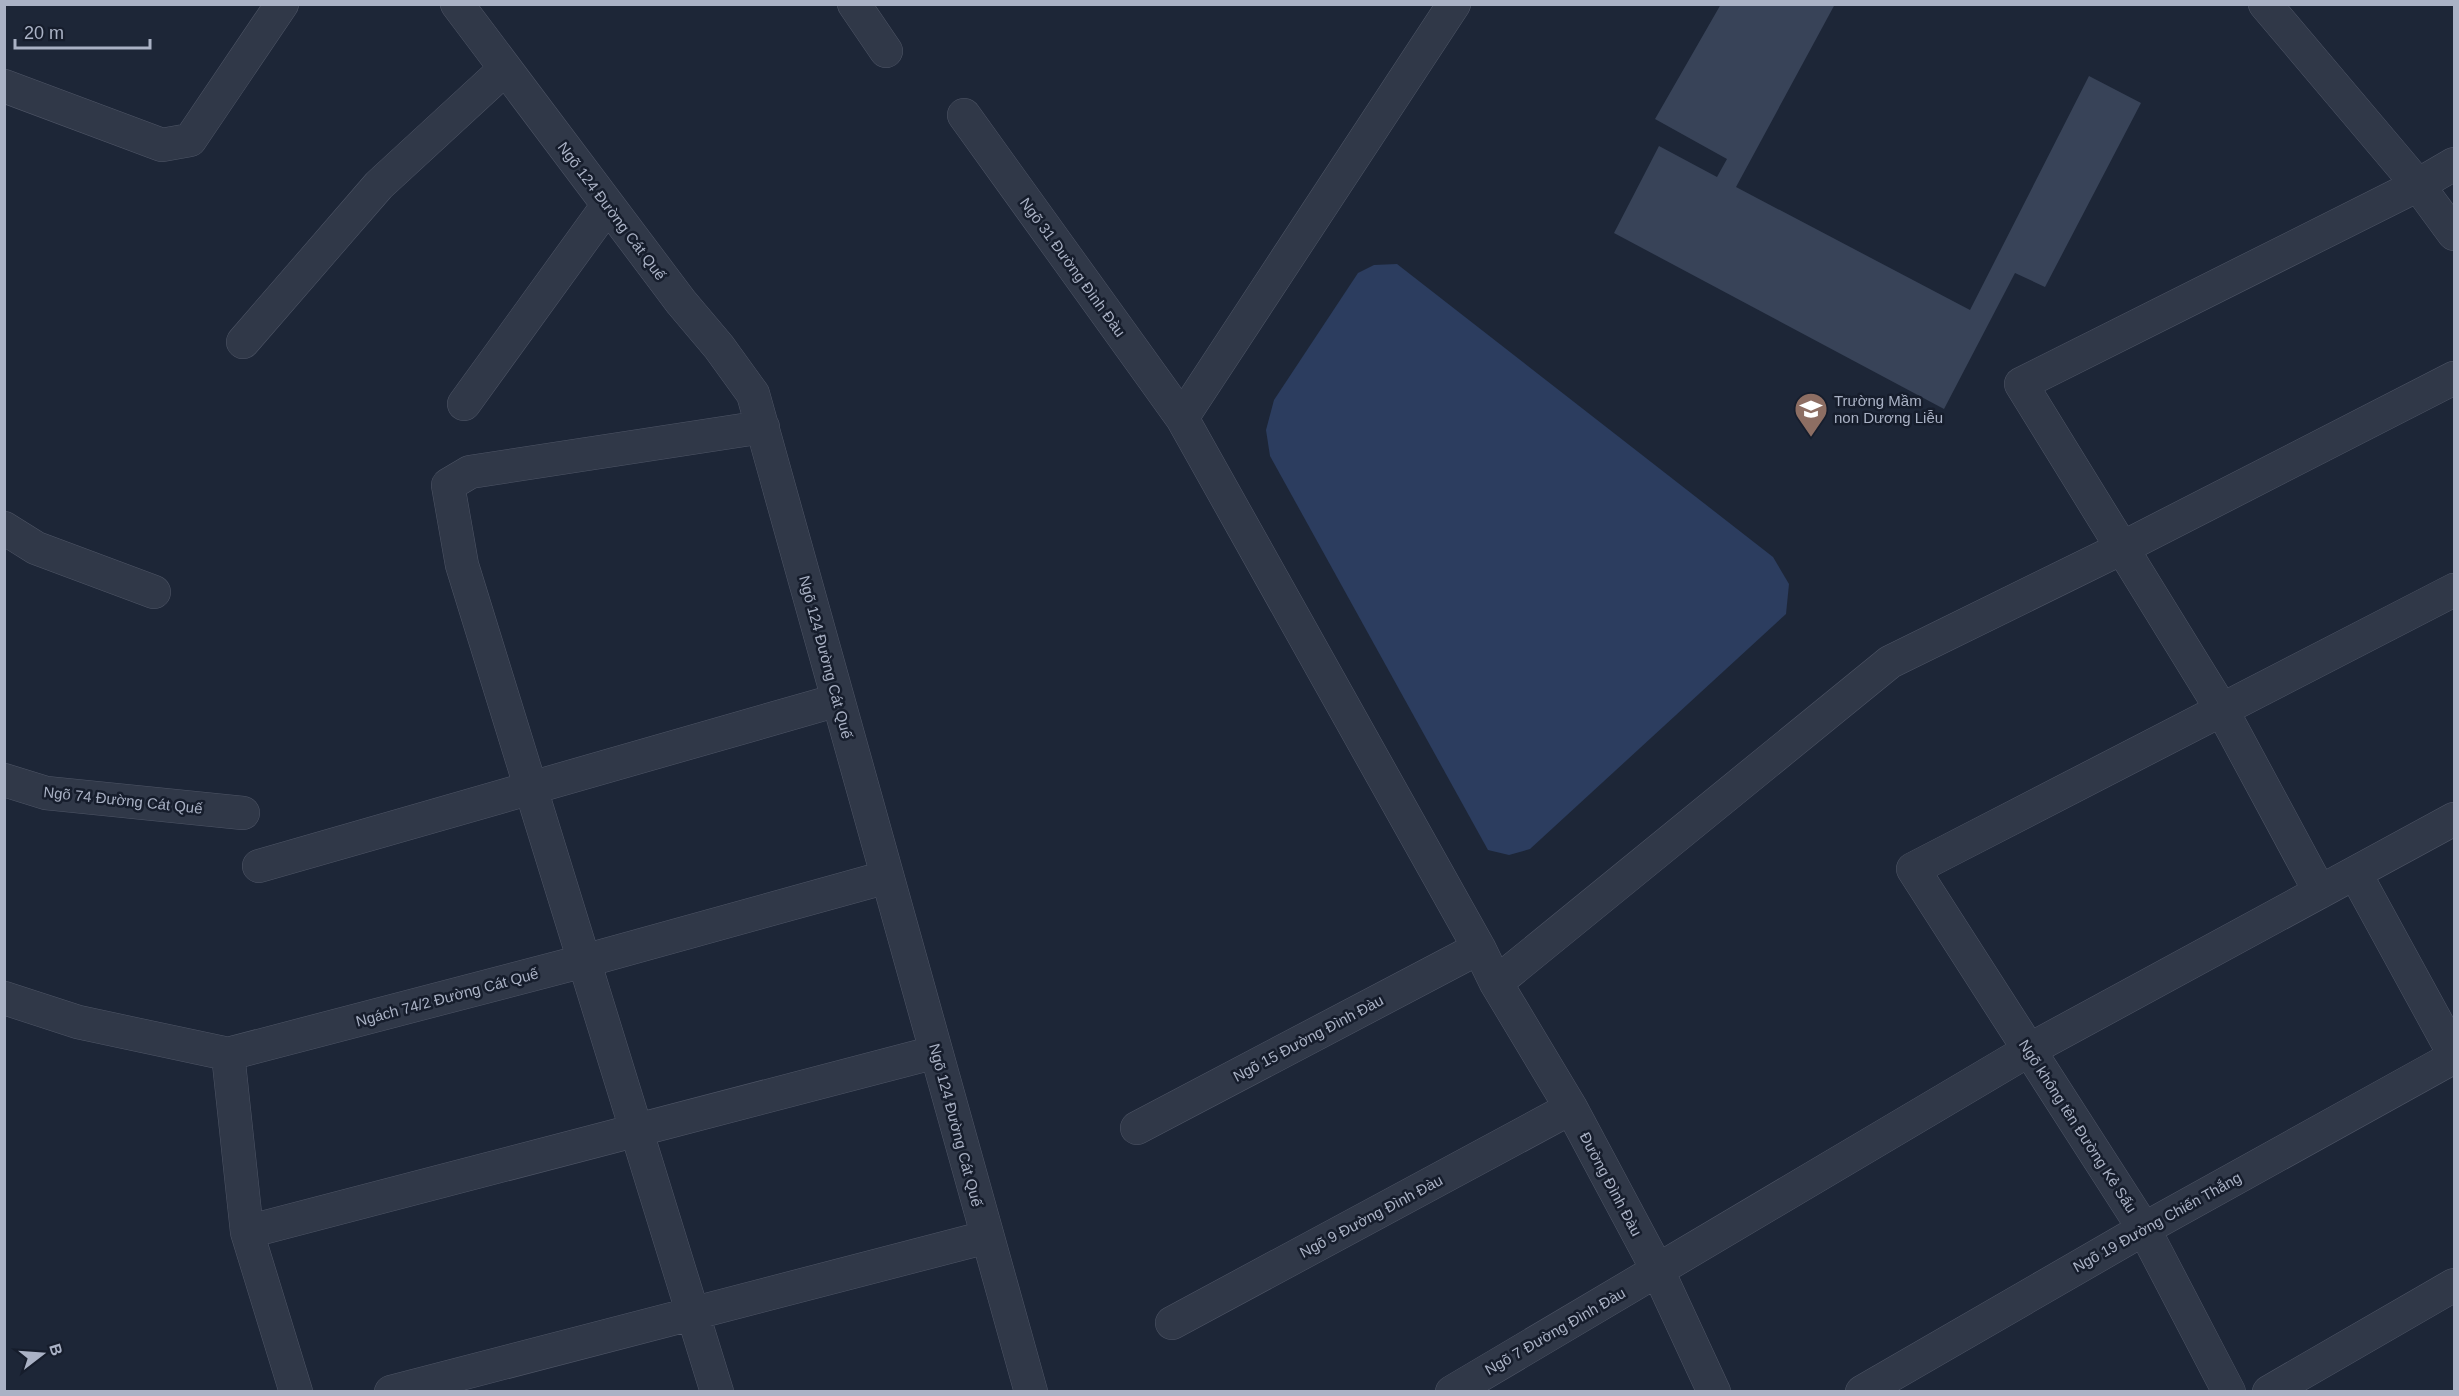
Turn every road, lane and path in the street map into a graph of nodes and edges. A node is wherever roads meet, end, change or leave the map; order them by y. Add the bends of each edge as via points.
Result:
1 (282, 4) edge
2 (457, 4) edge
3 (854, 4) edge
4 (2265, 4) edge
5 (1446, 7) edge
6 (886, 51) dead end
7 (506, 69) junction
8 (8, 96) edge
9 (964, 115) dead end
10 (2454, 164) edge
11 (2418, 185) junction
12 (608, 205) junction
13 (2454, 234) edge
14 (243, 342) dead end
15 (2454, 378) edge
16 (464, 404) dead end
17 (1182, 418) junction
18 (763, 428) junction
19 (4, 528) edge
20 (2122, 548) junction
21 (2454, 590) edge
22 (154, 592) dead end
23 (838, 699) junction
24 (2222, 710) junction
25 (4, 780) edge
26 (530, 787) junction
27 (243, 813) dead end
28 (2454, 819) edge
29 (259, 866) dead end
30 (2355, 873) junction
31 (887, 877) junction
32 (2319, 892) junction
33 (1479, 948) junction
34 (584, 961) junction
35 (1496, 983) junction
36 (4, 998) edge
37 (2029, 1050) junction
38 (936, 1052) junction
39 (228, 1054) junction
40 (2454, 1056) edge
41 (1571, 1108) junction
42 (1137, 1128) dead end
43 (636, 1132) junction
44 (2144, 1229) junction
45 (247, 1232) junction
46 (987, 1237) junction
47 (1658, 1271) junction
48 (2454, 1285) edge
49 (691, 1313) junction
50 (1172, 1323) dead end
51 (296, 1392) edge
52 (391, 1392) edge
53 (717, 1392) edge
54 (1031, 1392) edge
55 (1452, 1392) edge
56 (1714, 1392) edge
57 (1862, 1392) edge
58 (2229, 1392) edge
59 (2270, 1392) edge

1 - 8 street via 190,140 162,145
2 - 7 street, Ngõ 124 Đường Cát Quế
3 - 6 street
4 - 11 street
5 - 17 street
7 - 12 street, Ngõ 124 Đường Cát Quế
7 - 14 street via 379,185
9 - 17 street, Ngõ 31 Đường Đình Đàu
10 - 11 street
11 - 13 street
11 - 20 street via 2021,384
12 - 16 street
12 - 18 street, Ngõ 124 Đường Cát Quế via 753,394
15 - 20 street
17 - 33 street, Ngõ 31 Đường Đình Đàu
18 - 23 street, Ngõ 124 Đường Cát Quế
18 - 26 street via 470,472 448,485 462,565
19 - 22 street via 36,548
20 - 24 street
20 - 35 street via 1890,662
21 - 24 street
23 - 26 street
23 - 31 street, Ngõ 124 Đường Cát Quế
24 - 32 street
24 - 37 street, Ngõ không tên Đường Kẻ Sấu via 1913,869
25 - 27 street, Ngõ 74 Đường Cát Quế via 46,794
26 - 29 street
26 - 34 street
28 - 30 street, Ngõ 7 Đường Đình Đàu
30 - 32 street, Ngõ 7 Đường Đình Đàu
30 - 40 street
31 - 34 street, Ngách 74/2 Đường Cát Quế
31 - 38 street, Ngõ 124 Đường Cát Quế
32 - 37 street, Ngõ 7 Đường Đình Đàu
33 - 35 street, Đường Đình Đàu
33 - 42 street, Ngõ 15 Đường Đình Đàu
34 - 39 street, Ngách 74/2 Đường Cát Quế
34 - 43 street
35 - 41 street, Đường Đình Đàu
36 - 39 street, Ngách 74/2 Đường Cát Quế via 78,1022
37 - 44 street, Ngõ không tên Đường Kẻ Sấu
37 - 47 street, Ngõ 7 Đường Đình Đàu
38 - 43 street
38 - 46 street, Ngõ 124 Đường Cát Quế
39 - 45 street
40 - 44 street, Ngõ 19 Đường Chiến Thắng
41 - 47 street, Đường Đình Đàu
41 - 50 street, Ngõ 9 Đường Đình Đàu
43 - 45 street
43 - 49 street
44 - 57 street, Ngõ 19 Đường Chiến Thắng
44 - 58 street, Ngõ không tên Đường Kẻ Sấu
45 - 51 street
46 - 49 street
46 - 54 street, Ngõ 124 Đường Cát Quế
47 - 55 street, Ngõ 7 Đường Đình Đàu
47 - 56 street, Đường Đình Đàu
48 - 59 street
49 - 52 street
49 - 53 street

